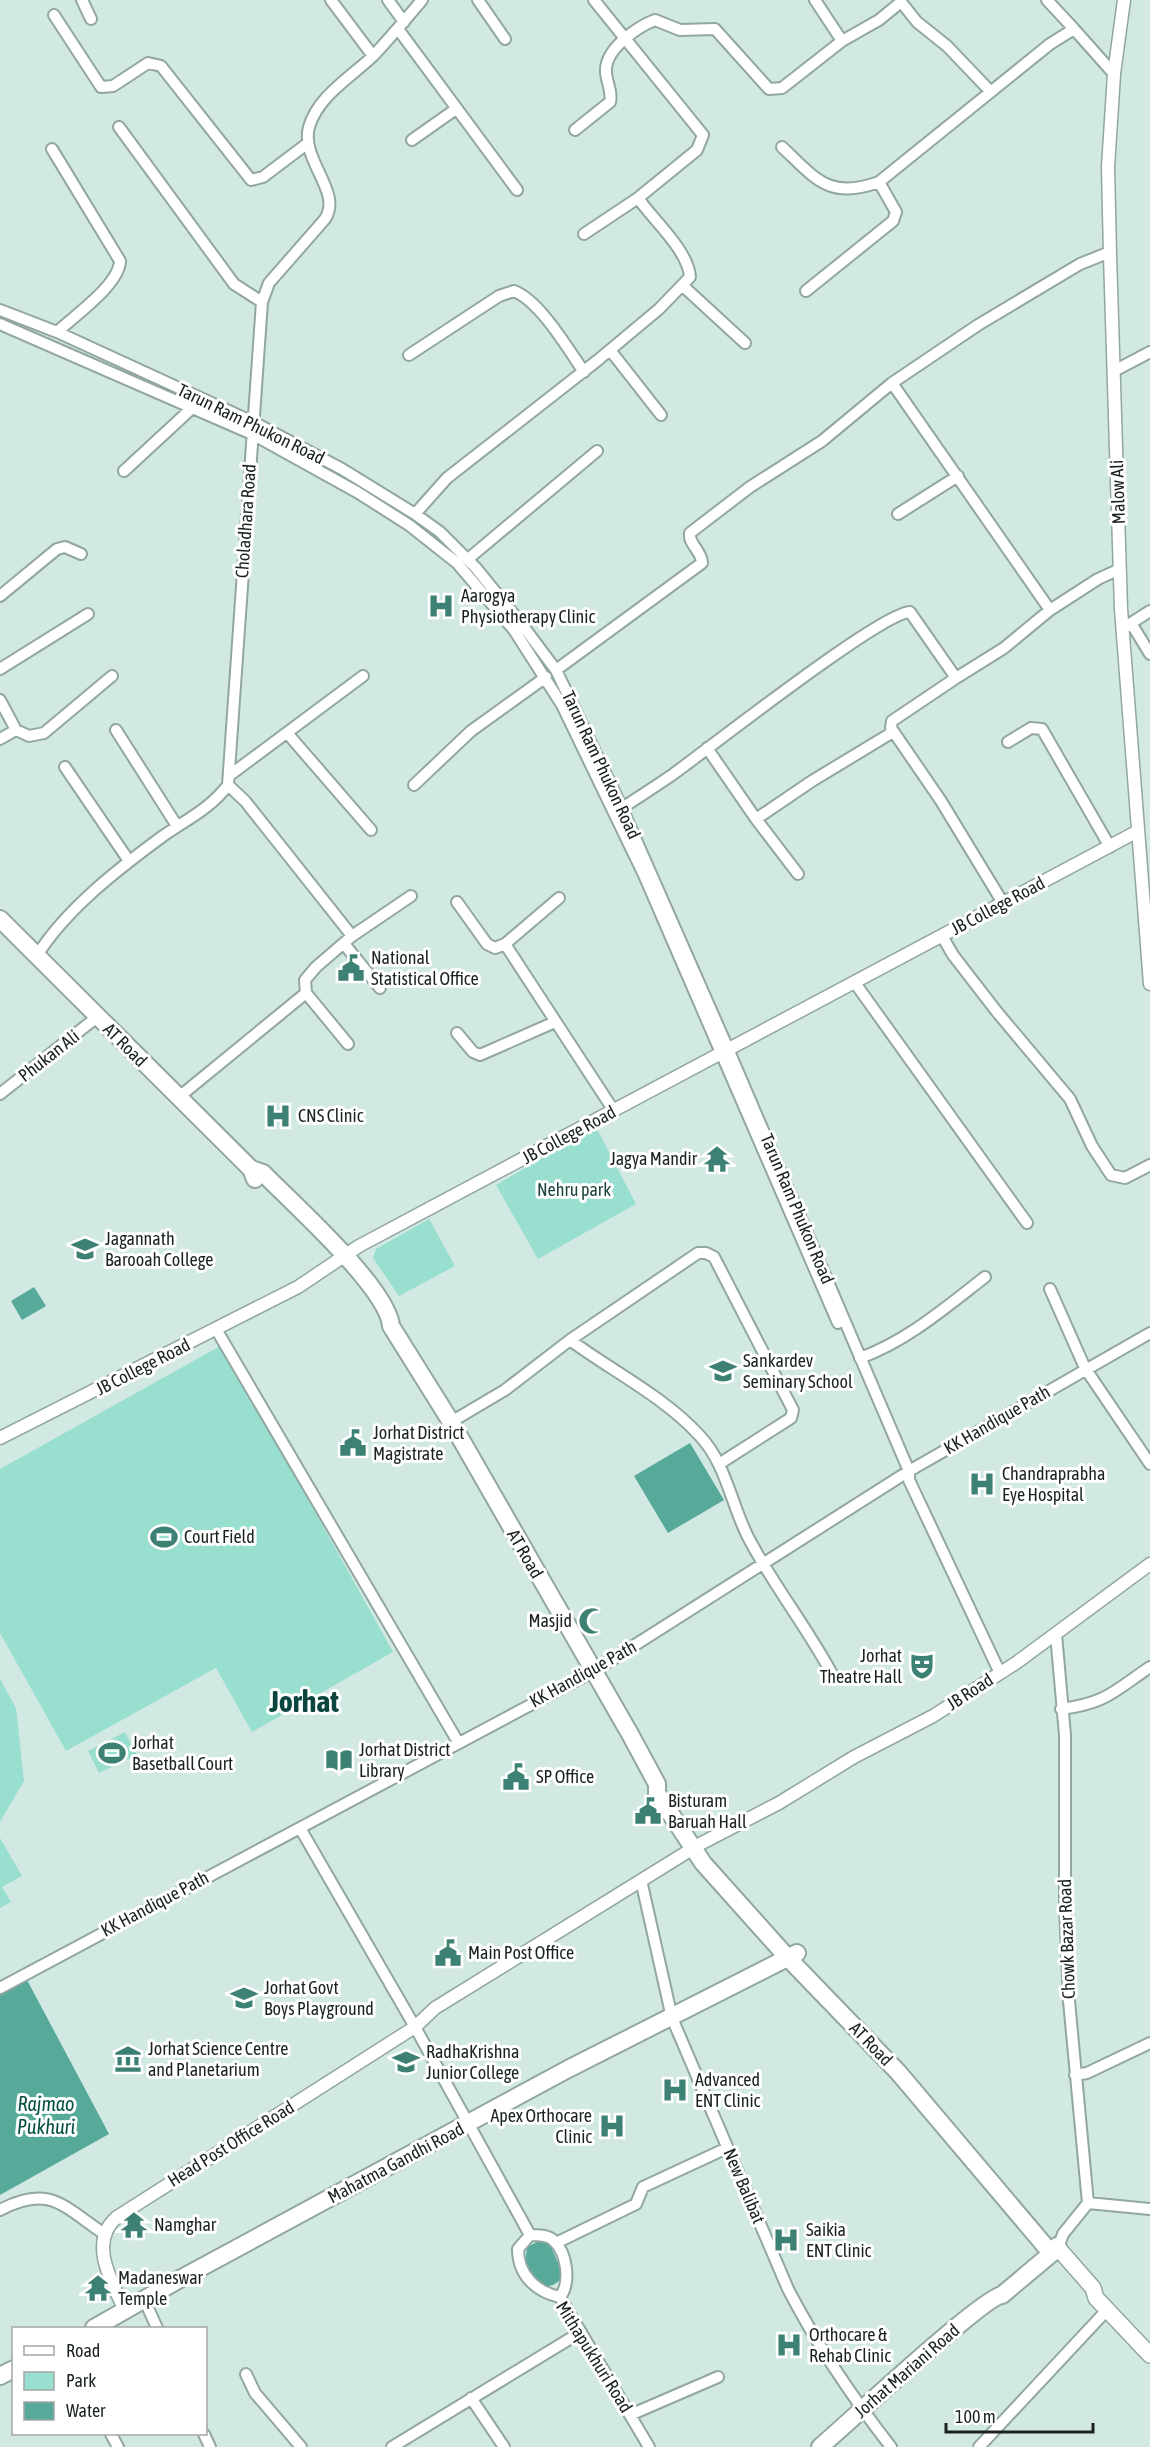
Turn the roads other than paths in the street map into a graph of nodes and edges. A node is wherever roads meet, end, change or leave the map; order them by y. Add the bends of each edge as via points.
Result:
1 (82, 0) edge
2 (331, 0) edge
3 (388, 0) edge
4 (422, 0) edge
5 (478, 0) edge
6 (594, 0) edge
7 (815, 0) edge
8 (1047, 0) edge
9 (1124, 0) edge
10 (900, 1) edge
11 (54, 15) dead end
12 (91, 19) dead end
13 (401, 25) junction
14 (1074, 29) junction
15 (505, 39) dead end
16 (626, 39) junction
17 (842, 41) junction
18 (373, 56) junction
19 (1114, 74) junction
20 (990, 91) junction
21 (456, 109) junction
22 (119, 127) dead end
23 (575, 130) dead end
24 (412, 140) dead end
25 (308, 143) junction
26 (782, 147) dead end
27 (52, 149) dead end
28 (879, 182) junction
29 (517, 190) dead end
30 (638, 198) junction
31 (584, 234) dead end
32 (1110, 252) junction
33 (683, 286) junction
34 (806, 291) dead end
35 (262, 302) junction
36 (0, 310) edge
37 (0, 324) edge
38 (57, 332) junction
39 (745, 343) dead end
40 (610, 350) junction
41 (1150, 352) edge
42 (408, 356) dead end
43 (1114, 371) junction
44 (584, 372) junction
45 (892, 382) junction
46 (191, 409) junction
47 (661, 415) dead end
48 (253, 422) junction
49 (252, 434) junction
50 (597, 451) dead end
51 (124, 471) dead end
52 (958, 476) junction
53 (415, 514) junction
54 (898, 514) dead end
55 (81, 554) dead end
56 (468, 560) junction
57 (1120, 569) junction
58 (0, 596) edge
59 (1050, 610) junction
60 (1150, 611) edge
61 (87, 614) dead end
62 (1127, 626) junction
63 (1150, 654) edge
64 (0, 669) edge
65 (556, 670) junction
66 (111, 676) dead end
67 (363, 676) dead end
68 (546, 677) junction
69 (956, 678) junction
70 (0, 700) edge
71 (16, 730) junction
72 (116, 730) dead end
73 (893, 732) junction
74 (288, 734) junction
75 (0, 739) edge
76 (1008, 742) dead end
77 (707, 748) junction
78 (65, 767) dead end
79 (229, 780) junction
80 (414, 785) dead end
81 (622, 808) junction
82 (756, 819) junction
83 (177, 826) junction
84 (371, 830) dead end
85 (1138, 831) junction
86 (1110, 847) junction
87 (129, 861) junction
88 (798, 874) dead end
89 (411, 896) dead end
90 (559, 898) dead end
91 (457, 902) dead end
92 (1003, 903) junction
93 (0, 919) edge
94 (942, 936) junction
95 (348, 940) junction
96 (505, 944) junction
97 (1149, 956) edge
98 (36, 957) junction
99 (855, 983) junction
100 (1150, 984) edge
101 (380, 988) dead end
102 (306, 993) junction
103 (97, 1017) junction
104 (555, 1022) junction
105 (458, 1033) dead end
106 (348, 1044) dead end
107 (726, 1052) junction
108 (1, 1091) edge
109 (179, 1097) junction
110 (614, 1111) junction
111 (1150, 1166) edge
112 (1027, 1223) dead end
113 (341, 1258) junction
114 (985, 1277) dead end
115 (1050, 1289) dead end
116 (216, 1329) junction
117 (1150, 1333) edge
118 (570, 1340) junction
119 (860, 1358) junction
120 (1085, 1368) junction
121 (451, 1422) junction
122 (0, 1438) edge
123 (719, 1464) junction
124 (1150, 1464) edge
125 (907, 1476) junction
126 (1150, 1564) edge
127 (764, 1566) junction
128 (1056, 1634) junction
129 (1150, 1667) edge
130 (594, 1671) junction
131 (1000, 1673) junction
132 (832, 1674) dead end
133 (1061, 1709) junction
134 (458, 1742) junction
135 (300, 1828) junction
136 (698, 1849) junction
137 (642, 1884) junction
138 (793, 1955) junction
139 (0, 1988) edge
140 (672, 2018) junction
141 (415, 2026) junction
142 (1150, 2043) edge
143 (1076, 2075) junction
144 (467, 2124) junction
145 (727, 2148) junction
146 (1088, 2203) junction
147 (1150, 2209) edge
148 (0, 2210) edge
149 (103, 2233) junction
150 (530, 2235) junction
151 (556, 2243) junction
152 (1054, 2244) junction
153 (560, 2296) junction
154 (144, 2299) junction
155 (125, 2310) junction
156 (1107, 2310) junction
157 (96, 2327) edge
158 (157, 2327) edge
159 (581, 2332) junction
160 (1150, 2355) edge
161 (246, 2374) dead end
162 (718, 2377) dead end
163 (471, 2398) junction
164 (863, 2410) junction
165 (630, 2415) junction
166 (301, 2447) edge
167 (392, 2447) edge
168 (504, 2447) edge
169 (649, 2447) edge
170 (820, 2447) edge
171 (891, 2447) edge
172 (979, 2447) edge

1 - 12 street
2 - 18 street
3 - 13 street
4 - 13 street
5 - 15 street
6 - 16 street
7 - 17 street
8 - 14 street
9 - 19 street, Malow Ali
10 - 17 street via 879,20
10 - 20 street via 916,22 947,46
11 - 25 street via 102,87 113,86 148,63 161,66 251,180 263,177
13 - 18 street
13 - 21 street
14 - 19 street
14 - 20 street
16 - 17 street via 655,20 680,30 715,29 774,90 791,82
16 - 23 street via 612,53 606,67 610,102
16 - 30 street via 703,135 697,150
18 - 25 street via 318,108 309,127
19 - 32 street, Malow Ali via 1108,167
20 - 28 street
21 - 24 street
21 - 29 street
22 - 35 street via 234,284
25 - 35 street, Choladhara Road via 331,208 269,283
26 - 28 street via 817,180 836,189 860,189
27 - 38 street via 120,261 112,281
28 - 34 street via 896,212 893,221
30 - 31 street
30 - 33 street via 690,267 690,277
32 - 43 street, Malow Ali
32 - 45 street via 1021,297
33 - 39 street
33 - 40 street
35 - 48 street, Choladhara Road
36 - 38 street, Tarun Ram Phukon Road
37 - 46 street, Tarun Ram Phukon Road
38 - 48 street, Tarun Ram Phukon Road
40 - 44 street
40 - 47 street
41 - 43 street
42 - 44 street via 499,296 514,291 524,296 548,322
43 - 57 street, Malow Ali
44 - 53 street via 447,478
45 - 52 street
45 - 65 street via 822,441 750,487 693,530 689,537 703,561 698,568
46 - 49 street, Tarun Ram Phukon Road
46 - 51 street
48 - 49 street, Choladhara Road
48 - 53 street, Tarun Ram Phukon Road via 342,469
49 - 68 street, Tarun Ram Phukon Road via 377,504 457,563 514,630
49 - 79 street, Choladhara Road
50 - 56 street
52 - 54 street
52 - 59 street
53 - 56 street, Tarun Ram Phukon Road
55 - 58 street via 65,547 57,549
56 - 65 street, Tarun Ram Phukon Road
57 - 59 street
57 - 62 street, Malow Ali
59 - 69 street via 1004,648
60 - 62 street
61 - 64 street
62 - 63 street
62 - 85 street, Malow Ali
65 - 81 street, Tarun Ram Phukon Road
66 - 71 street via 44,733 29,736
67 - 74 street
68 - 80 street via 471,731
68 - 107 street, Tarun Ram Phukon Road
69 - 73 street via 892,721
69 - 77 street via 915,615 902,613
70 - 71 street
71 - 75 street
72 - 83 street
73 - 82 street
73 - 92 street via 947,810
74 - 79 street
74 - 84 street
76 - 86 street via 1031,728 1042,729
77 - 81 street
77 - 82 street
78 - 87 street
79 - 83 street via 206,808
79 - 95 street
81 - 107 street, Tarun Ram Phukon Road
82 - 88 street
83 - 87 street
85 - 86 street, JB College Road
85 - 97 street, Malow Ali
86 - 92 street, JB College Road
87 - 98 street via 46,942
89 - 95 street
90 - 96 street
91 - 96 street via 491,948
92 - 94 street, JB College Road
93 - 98 main road, AT Road
94 - 99 street, JB College Road
94 - 111 street via 997,1012 1070,1099 1111,1175 1125,1178
95 - 101 street
95 - 102 street via 316,966 305,980
96 - 104 street
97 - 100 street, Malow Ali
98 - 103 main road, AT Road
99 - 107 street, JB College Road
99 - 112 street
102 - 106 street
102 - 109 street
103 - 108 street, Phukan Ali
103 - 109 main road, AT Road
104 - 105 street via 480,1056
104 - 110 street
107 - 110 street, JB College Road
107 - 119 street, Tarun Ram Phukon Road
107 - 125 street, Tarun Ram Phukon Road
109 - 113 main road, AT Road via 251,1169 256,1180
110 - 113 street, JB College Road
113 - 116 street, JB College Road via 298,1287
113 - 121 main road, AT Road via 382,1323 391,1326
114 - 119 street via 929,1320
115 - 120 street
116 - 122 street, JB College Road
116 - 134 street
117 - 120 street, KK Handique Path
118 - 121 street via 505,1390
118 - 123 street via 690,1426
118 - 123 street via 698,1253 714,1257 793,1410 791,1418
119 - 125 street, Tarun Ram Phukon Road
120 - 124 street
120 - 125 street, KK Handique Path
121 - 130 main road, AT Road
123 - 127 street
125 - 127 street, KK Handique Path via 814,1530
125 - 131 street, Tarun Ram Phukon Road
126 - 128 street, JB Road
127 - 130 street, KK Handique Path
127 - 132 street
128 - 131 street, JB Road
128 - 133 street, Chowk Bazar Road
129 - 133 street via 1092,1705
130 - 134 street, KK Handique Path
130 - 136 main road, AT Road via 657,1784 657,1793
131 - 136 street, JB Road via 933,1716 854,1757
133 - 143 street, Chowk Bazar Road via 1065,1735 1066,1918
134 - 135 street, KK Handique Path
135 - 139 street, KK Handique Path
135 - 141 street
136 - 137 street, Head Post Office Road
136 - 138 main road, AT Road
137 - 140 street, New Balibat
137 - 141 street, Head Post Office Road via 435,2008
138 - 140 main road, Mahatma Gandhi Road
138 - 152 main road, AT Road
140 - 144 main road, Mahatma Gandhi Road
140 - 145 street, New Balibat
141 - 144 street
141 - 149 street, Head Post Office Road via 137,2203
142 - 143 street
143 - 146 street, Chowk Bazar Road
144 - 150 street
144 - 154 main road, Mahatma Gandhi Road
145 - 151 street via 643,2187 636,2204
145 - 164 street, New Balibat via 808,2328
146 - 147 street
146 - 152 street
148 - 149 street via 41,2196 54,2200
149 - 155 street via 103,2254
150 - 151 street
150 - 153 street, Mithapukhuri Road via 518,2249 525,2273 537,2290
151 - 153 street via 567,2278
152 - 156 main road, AT Road via 1087,2294
152 - 164 main road, Jorhat Mariani Road via 1002,2295 994,2296
153 - 159 street, Mithapukhuri Road
154 - 155 main road, Mahatma Gandhi Road
154 - 158 street
155 - 157 main road, Mahatma Gandhi Road
156 - 160 main road, AT Road
156 - 172 street
159 - 163 street
159 - 165 street, Mithapukhuri Road
161 - 166 street via 255,2393
162 - 165 street
163 - 167 street
163 - 168 street
164 - 170 main road, Jorhat Mariani Road
164 - 171 street, New Balibat
165 - 169 street, Mithapukhuri Road

